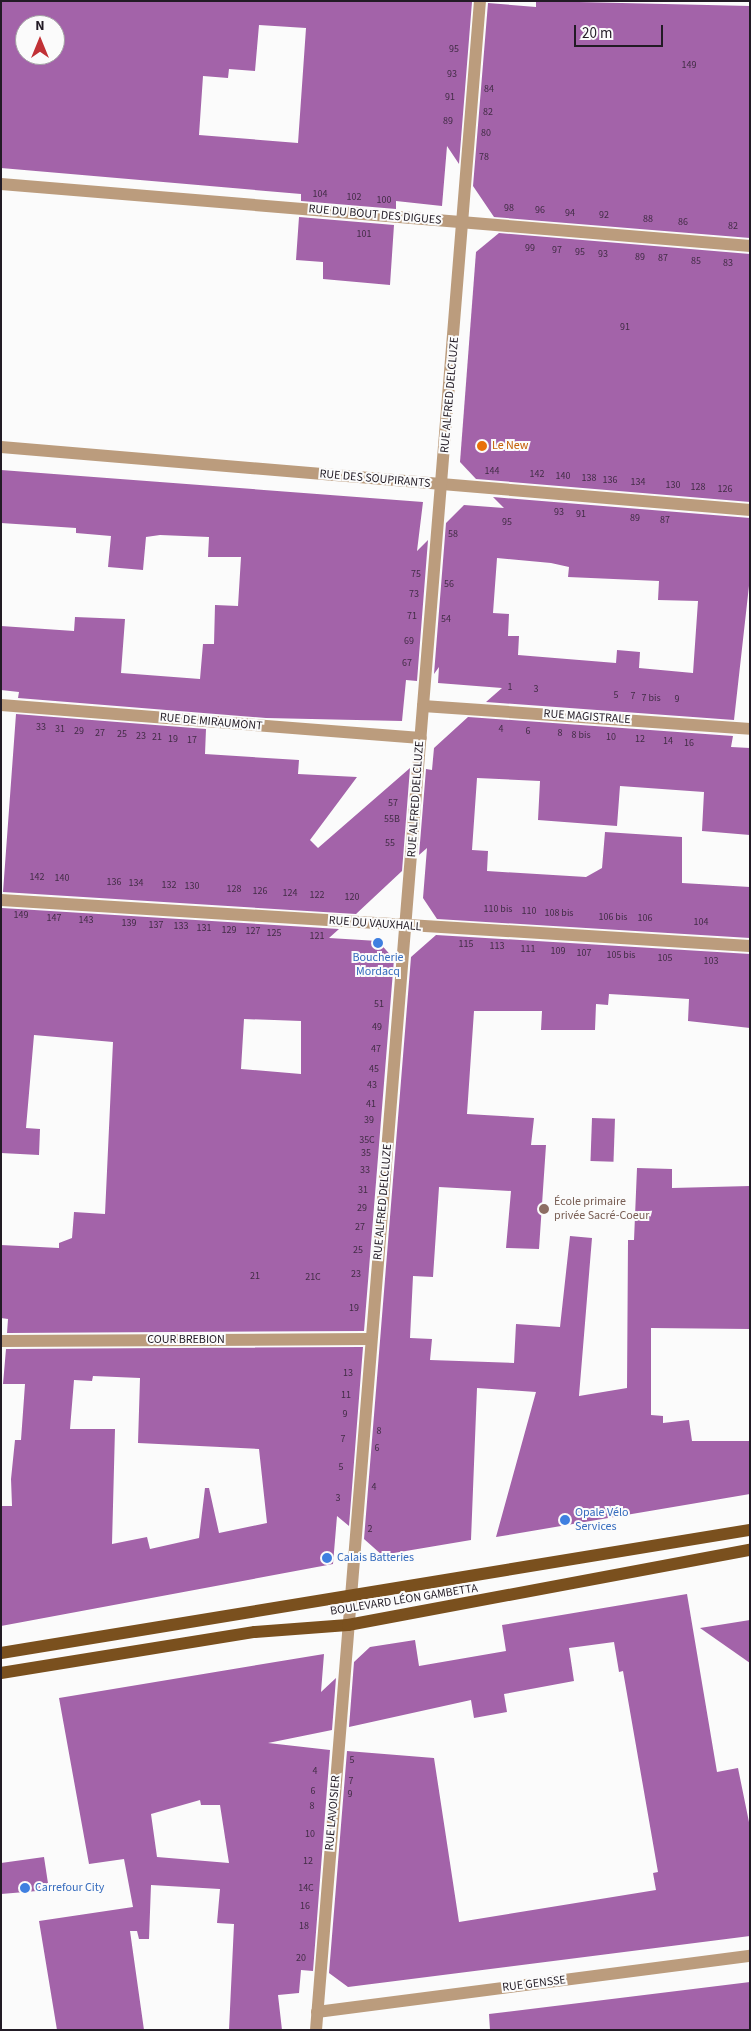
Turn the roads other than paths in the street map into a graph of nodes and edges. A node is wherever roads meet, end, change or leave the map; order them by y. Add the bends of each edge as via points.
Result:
1 (480, 1) edge
2 (1, 184) edge
3 (464, 222) junction
4 (750, 246) edge
5 (1, 447) edge
6 (442, 485) junction
7 (750, 510) edge
8 (1, 705) edge
9 (423, 706) junction
10 (750, 729) edge
11 (421, 738) junction
12 (1, 900) edge
13 (406, 926) junction
14 (750, 946) edge
15 (371, 1339) junction
16 (1, 1341) edge
17 (750, 1530) edge
18 (750, 1550) edge
19 (350, 1596) junction
20 (348, 1625) junction
21 (1, 1653) edge
22 (1, 1673) edge
23 (750, 1956) edge
24 (317, 2012) junction
25 (316, 2030) edge

1 - 3 street, RUE ALFRED DELCLUZE
2 - 3 street, RUE DU BOUT DES DIGUES
3 - 4 street, RUE DU BOUT DES DIGUES
3 - 6 street, RUE ALFRED DELCLUZE
5 - 6 street, RUE DES SOUPIRANTS
6 - 7 street, RUE DES SOUPIRANTS
6 - 9 street, RUE ALFRED DELCLUZE
8 - 11 street, RUE DE MIRAUMONT
9 - 10 street, RUE MAGISTRALE
9 - 11 street, RUE ALFRED DELCLUZE
11 - 13 street, RUE ALFRED DELCLUZE
12 - 13 street, RUE DU VAUXHALL
13 - 14 street, RUE DU VAUXHALL
13 - 15 street, RUE ALFRED DELCLUZE
15 - 16 street, COUR BREBION
15 - 19 street, RUE ALFRED DELCLUZE
17 - 19 main road, BOULEVARD LÉON GAMBETTA
18 - 20 main road, BOULEVARD LÉON GAMBETTA
19 - 20 street, RUE LAVOISIER
19 - 21 main road, BOULEVARD LÉON GAMBETTA
20 - 22 main road, BOULEVARD LÉON GAMBETTA via 255,1632
20 - 24 street, RUE LAVOISIER
23 - 24 street, RUE GENSSE
24 - 25 street, RUE LAVOISIER

